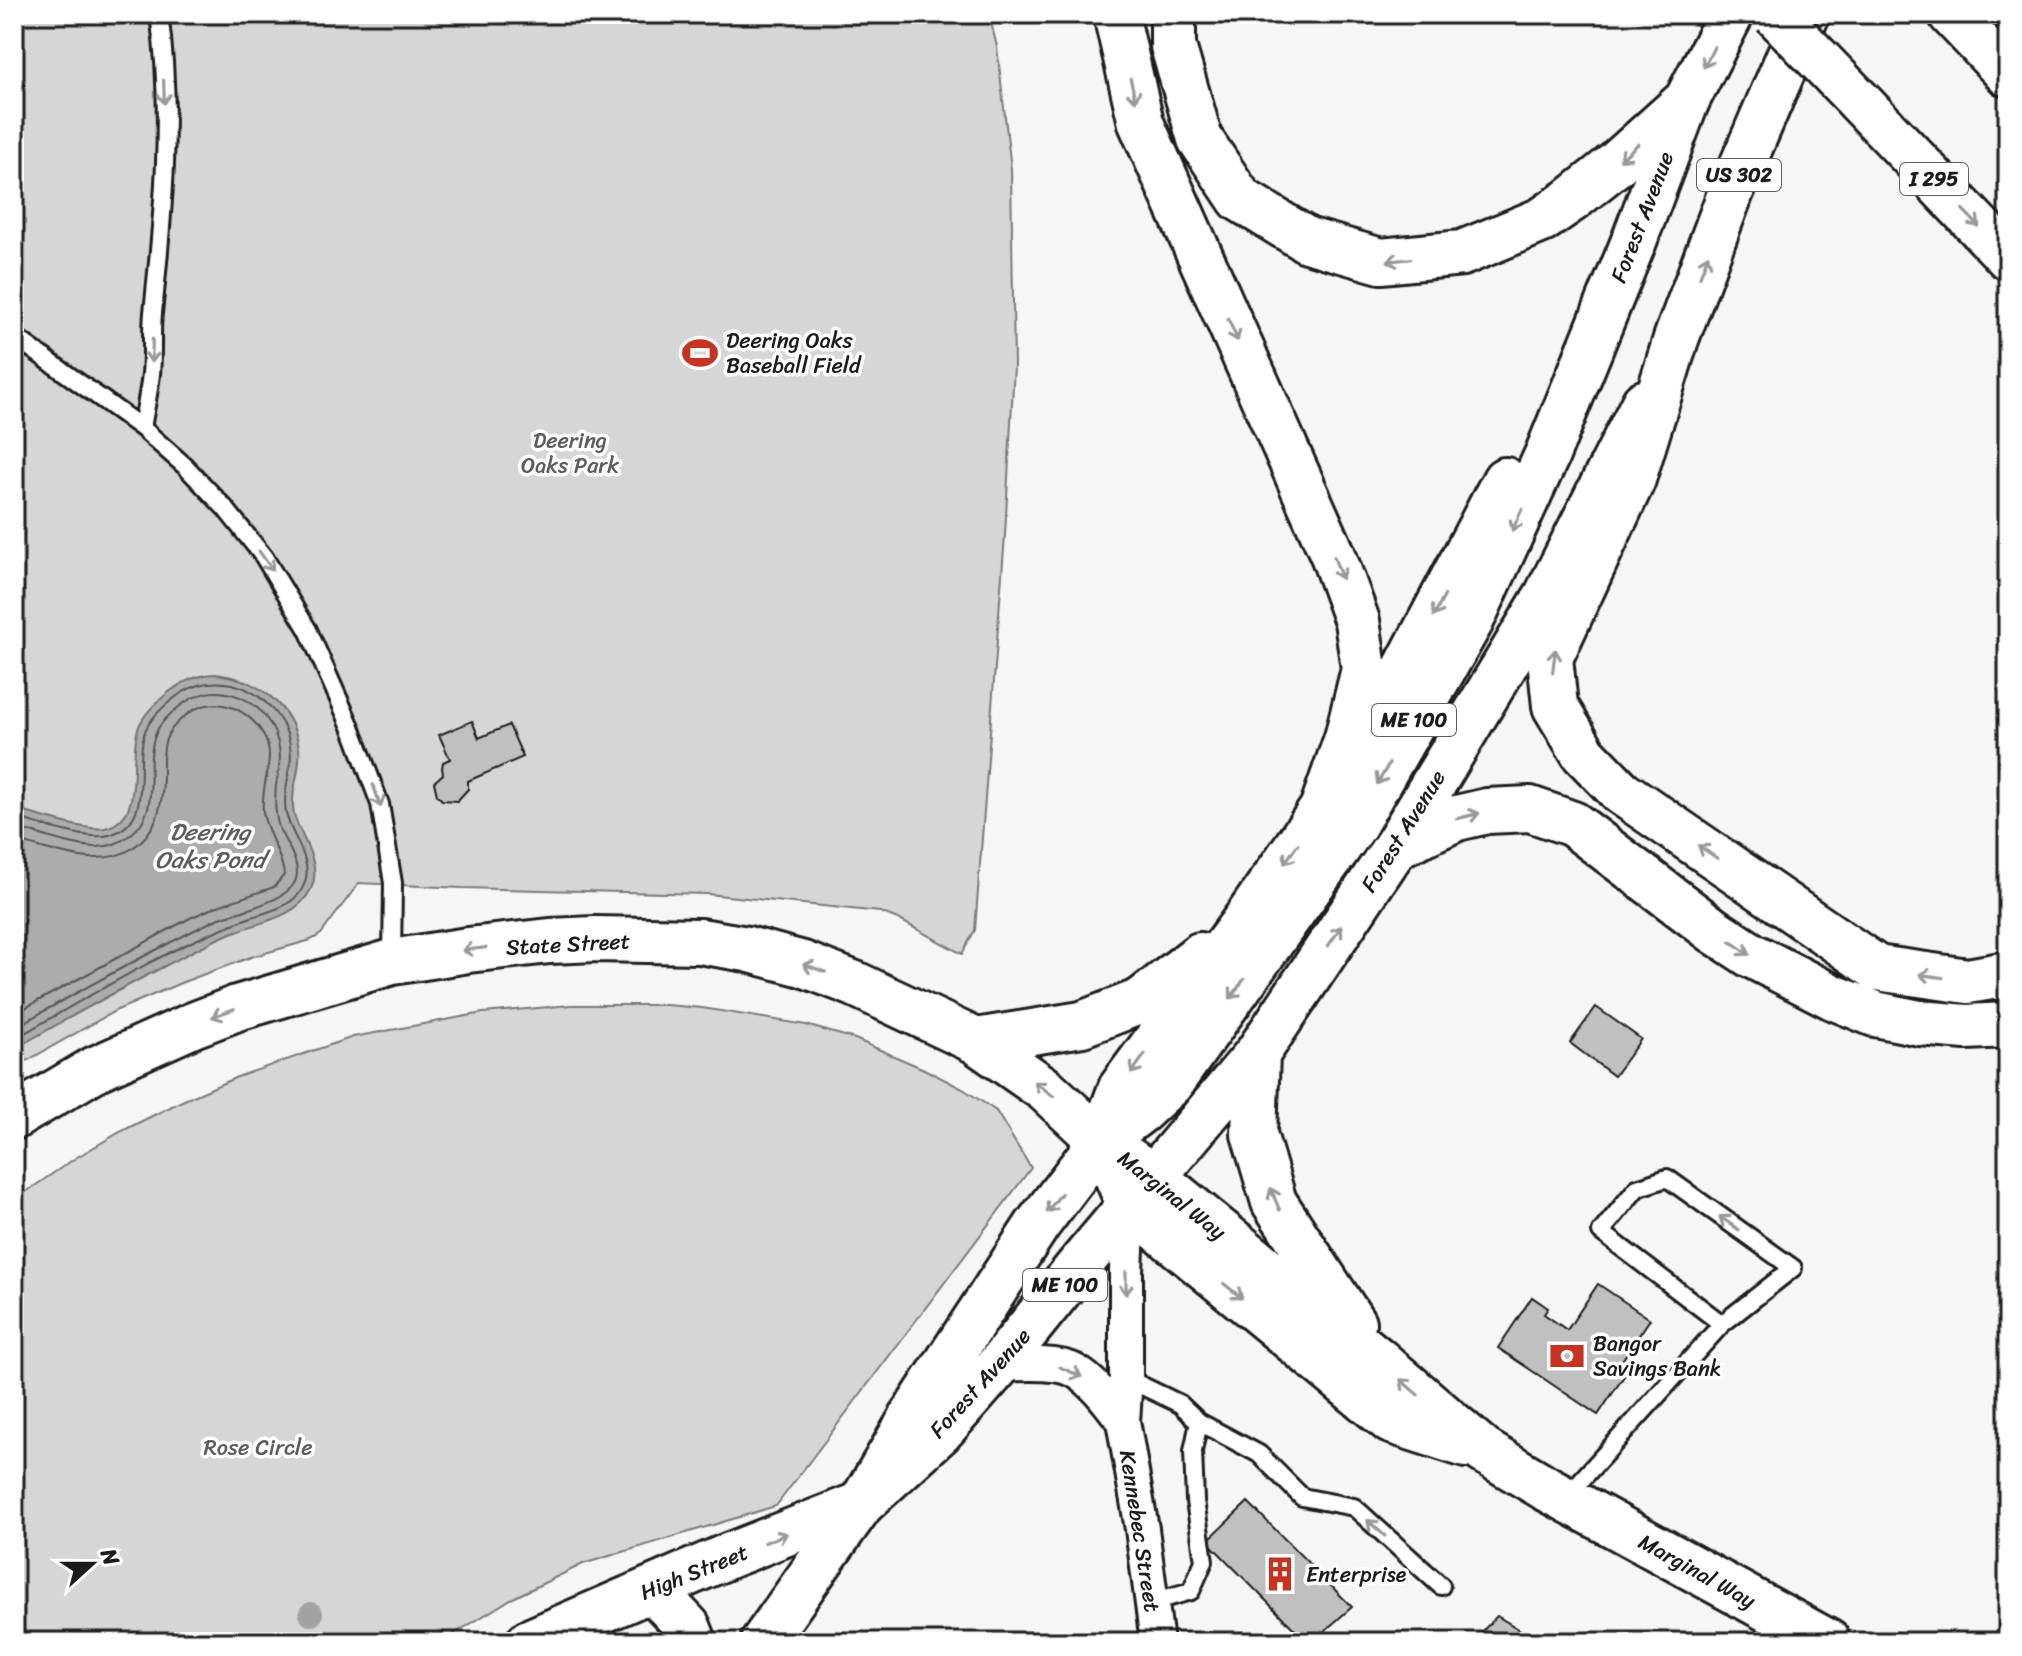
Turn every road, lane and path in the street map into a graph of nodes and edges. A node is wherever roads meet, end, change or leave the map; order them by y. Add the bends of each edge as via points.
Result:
1 (159, 14) edge
2 (1116, 14) edge
3 (1173, 14) edge
4 (1731, 14) edge
5 (1775, 14) edge
6 (1807, 14) edge
7 (1951, 14) edge
8 (2001, 64) edge
9 (1687, 100) junction
10 (1634, 241) junction
11 (2008, 257) edge
12 (14, 336) edge
13 (1676, 339) junction
14 (142, 428) junction
15 (1322, 809) junction
16 (1396, 846) junction
17 (1251, 912) junction
18 (392, 962) junction
19 (2008, 974) edge
20 (2008, 1025) edge
21 (976, 1041) junction
22 (1257, 1054) junction
23 (14, 1117) edge
24 (1101, 1141) junction
25 (1142, 1192) junction
26 (1722, 1324) junction
27 (1377, 1359) junction
28 (999, 1365) junction
29 (1126, 1378) junction
30 (1123, 1421) junction
31 (1199, 1422) junction
32 (1484, 1451) junction
33 (1565, 1498) junction
34 (861, 1504) junction
35 (1441, 1586) dead end
36 (652, 1589) junction
37 (1152, 1602) junction
38 (529, 1642) edge
39 (694, 1642) edge
40 (763, 1642) edge
41 (1157, 1642) edge
42 (1828, 1642) edge

1 -> 14 lane via 163,216
2 -> 15 main road via 1141,123 1333,555 1357,621 1364,669
9 -> 3 main road via 1616,164 1542,220 1462,253 1381,261 1307,240 1240,199 1200,139 1173,46
4 -> 9 main road, Forest Avenue
5 -> 11 main road, I 295, bridge
13 -> 6 main road, Forest Avenue / US 302 via 1730,194
7 - 8 main road
9 - 10 main road, Forest Avenue / ME 100
10 -> 15 main road via 1389,700
10 -> 24 main road, Forest Avenue / ME 100 via 1547,455 1471,621 1353,827 1170,1084
12 - 14 lane
13 - 16 main road, Forest Avenue / ME 100 via 1547,595
19 -> 13 main road via 1968,981 1877,968 1621,792 1584,754 1555,706 1550,658 1633,479
14 -> 18 lane via 225,508 264,557 308,630 380,804 393,883
15 -> 17 main road
16 -> 20 main road via 1457,818 1530,809 1573,824 1713,930 1833,997 1875,1014 1920,1023
22 -> 16 main road, Forest Avenue / ME 100
17 - 21 main road via 1141,1001 1082,1024
17 -> 24 main road via 1121,1088
21 -> 18 main road, State Street via 803,964 700,941 550,941
18 -> 23 main road, State Street via 193,1025 95,1069
24 -> 21 main road, State Street via 1046,1090
22 - 25 main road, Forest Avenue / ME 100
27 -> 22 main road via 1274,1202 1254,1134
24 - 25 main road, Marginal Way
24 -> 34 main road, Forest Avenue / ME 100 via 1038,1224
25 - 27 main road, Marginal Way
25 - 28 main road, Forest Avenue / ME 100
25 -> 29 street, Kennebec Street via 1126,1271
25 -> 32 main road, Marginal Way via 1391,1421
26 -> 26 lane via 1793,1268 1667,1178 1637,1188 1601,1232
26 - 33 lane
32 -> 27 main road, Marginal Way
28 -> 30 street, Kennebec Street via 1074,1370
28 - 34 main road, Forest Avenue / ME 100 via 940,1432
29 - 30 street, Kennebec Street
29 - 31 lane via 1180,1404
30 - 37 street, Kennebec Street
35 -> 31 lane via 1354,1507 1302,1497 1259,1454
31 - 37 lane via 1193,1451 1204,1561 1191,1591
32 - 33 main road, Marginal Way
33 - 42 main road, Marginal Way
36 -> 34 main road, High Street
34 - 40 main road, Forest Avenue / ME 100
36 - 38 main road, High Street
36 - 39 main road via 688,1627
37 - 41 street, Kennebec Street

